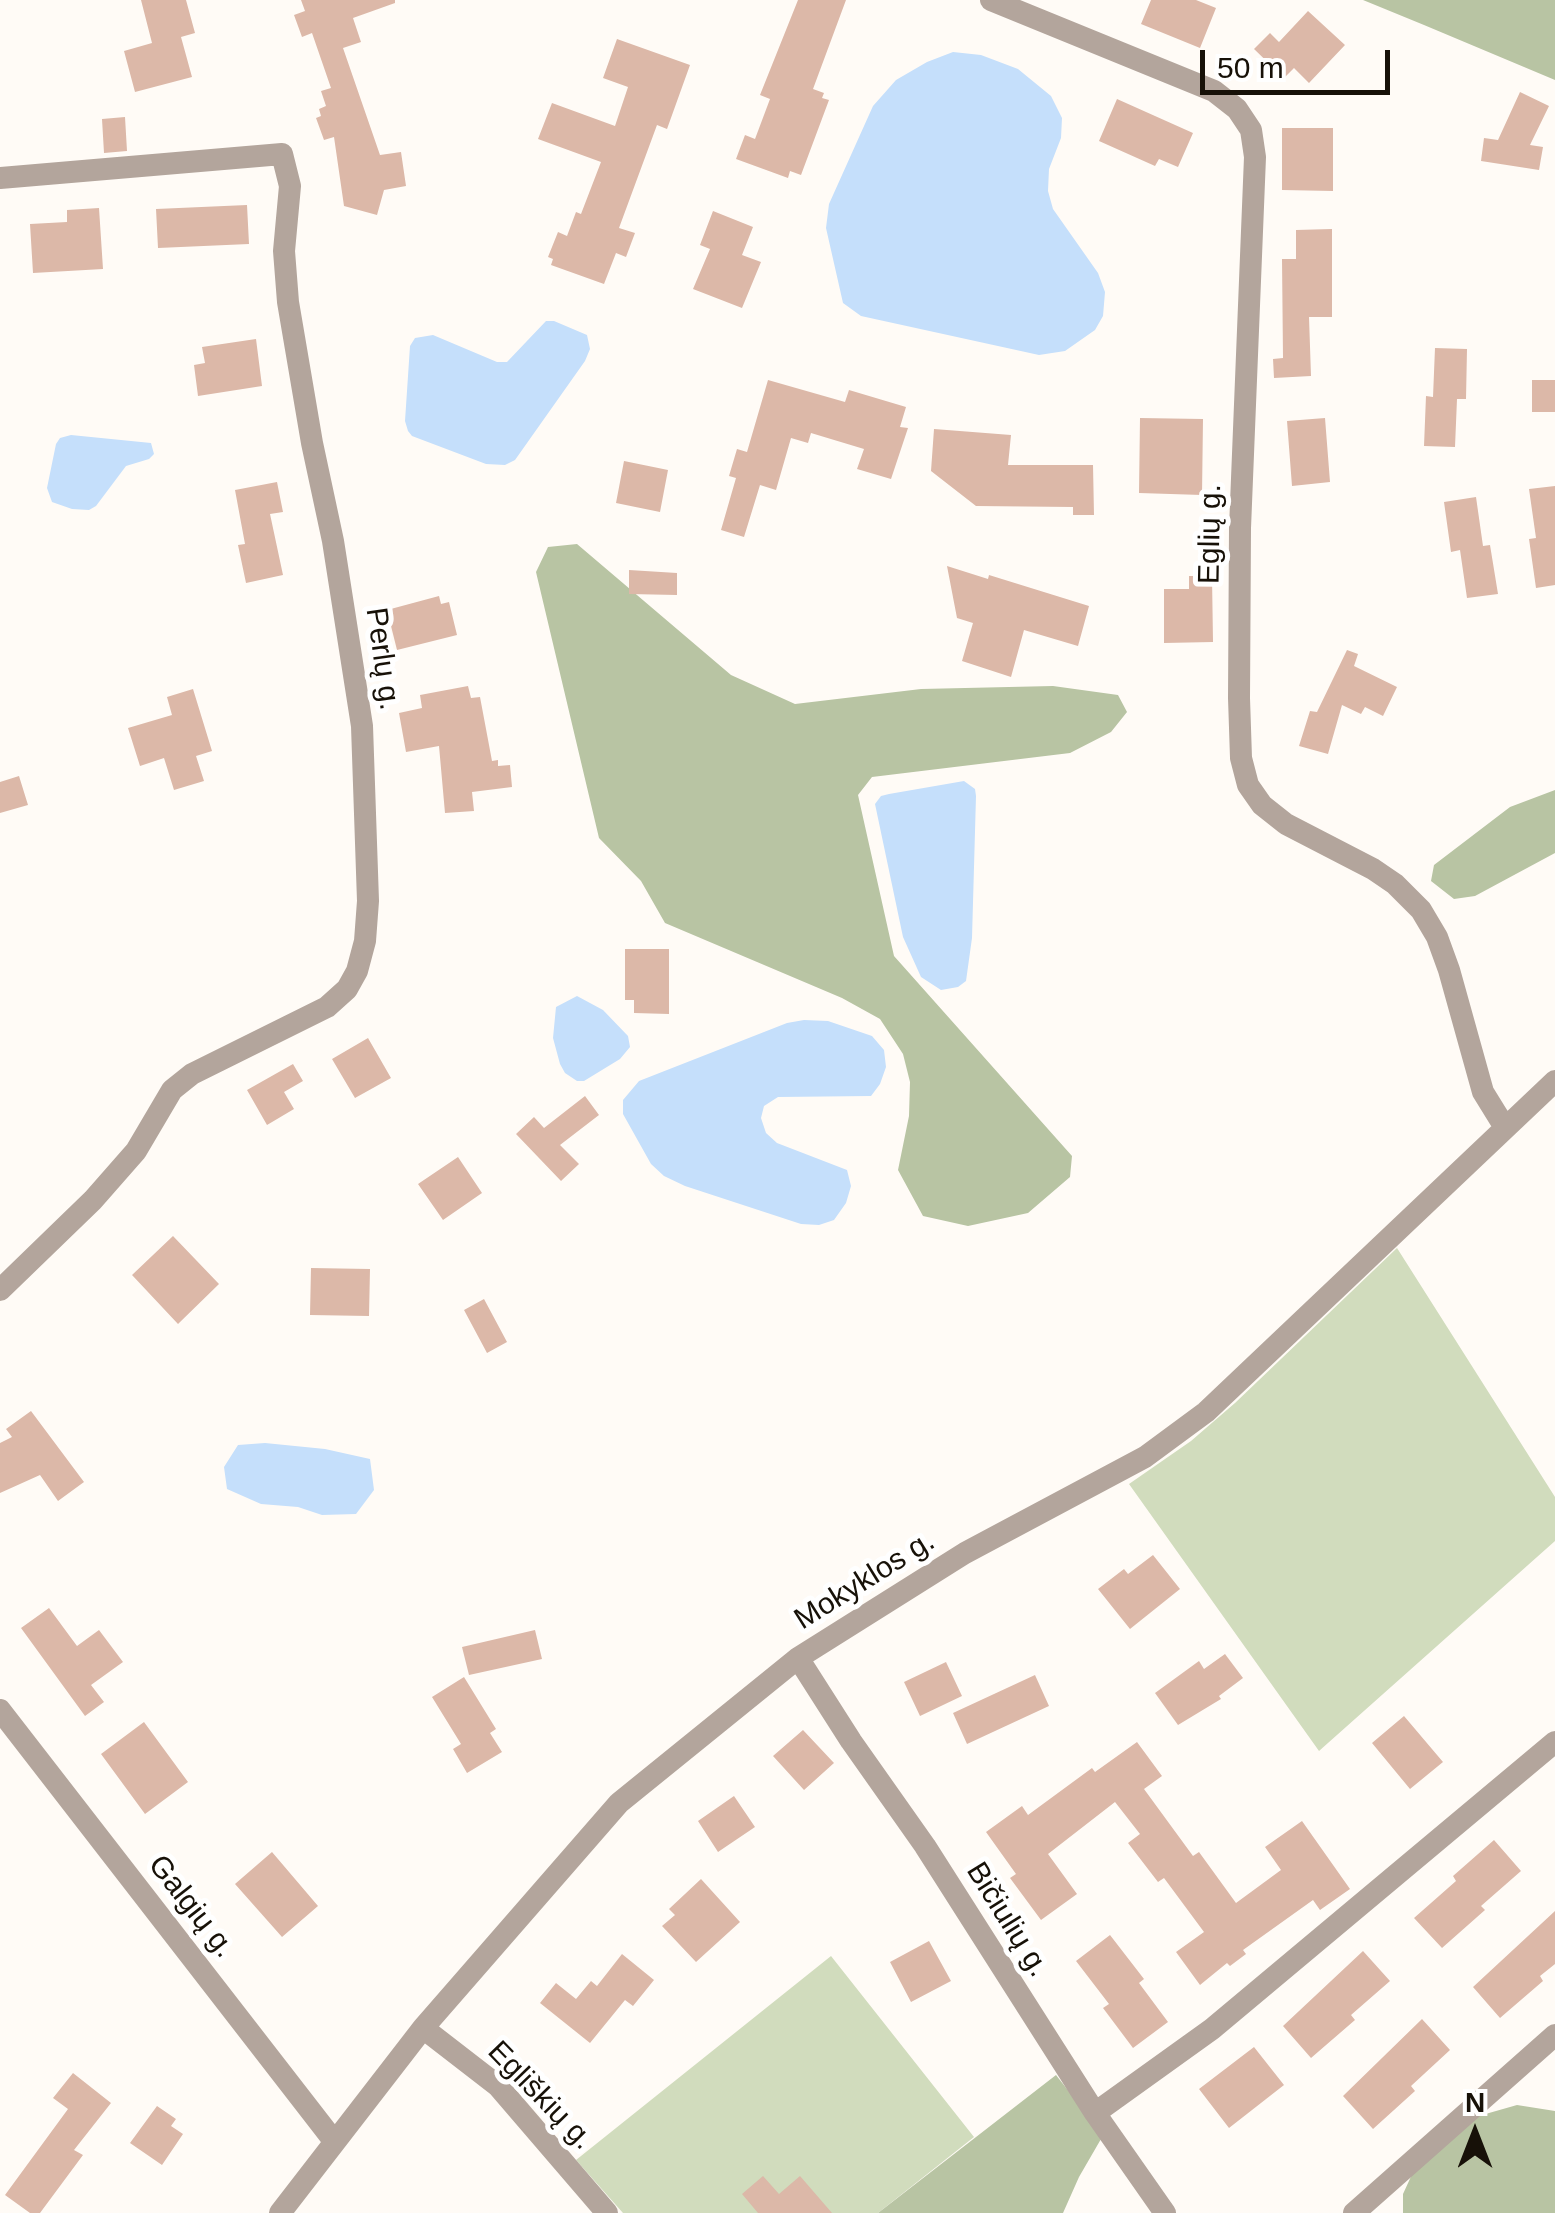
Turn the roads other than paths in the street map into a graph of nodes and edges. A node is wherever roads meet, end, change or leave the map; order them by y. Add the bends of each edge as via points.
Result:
1 (991, 0) edge
2 (0, 178) edge
3 (1555, 1081) edge
4 (1504, 1126) junction
5 (0, 1290) edge
6 (798, 1658) junction
7 (0, 1710) edge
8 (1555, 1742) edge
9 (424, 2028) junction
10 (1555, 2036) edge
11 (1095, 2113) junction
12 (334, 2142) junction
13 (280, 2213) edge
14 (607, 2213) edge
15 (1165, 2213) edge
16 (1354, 2213) edge

1 - 4 street, Eglių g. via 1214,91 1237,108 1250,130 1256,157 1240,528 1242,758 1248,784 1286,824 1373,869 1421,910 1449,970 1483,1092
2 - 5 street, Perlų g. via 282,154 290,186 288,302 362,726 368,902 365,941 347,989 327,1007 172,1090 136,1151
3 - 4 street, Mokyklos g.
4 - 6 street, Mokyklos g. via 1206,1412 1161,1446 965,1553
6 - 9 street, Mokyklos g. via 619,1803
6 - 11 street, Bičiulių g.
7 - 12 street, Galgių g.
8 - 11 street via 1212,2029
9 - 12 street, Mokyklos g.
9 - 14 street, Egliškių g. via 498,2086
10 - 16 street
11 - 15 street, Bičiulių g.
12 - 13 street, Mokyklos g.

